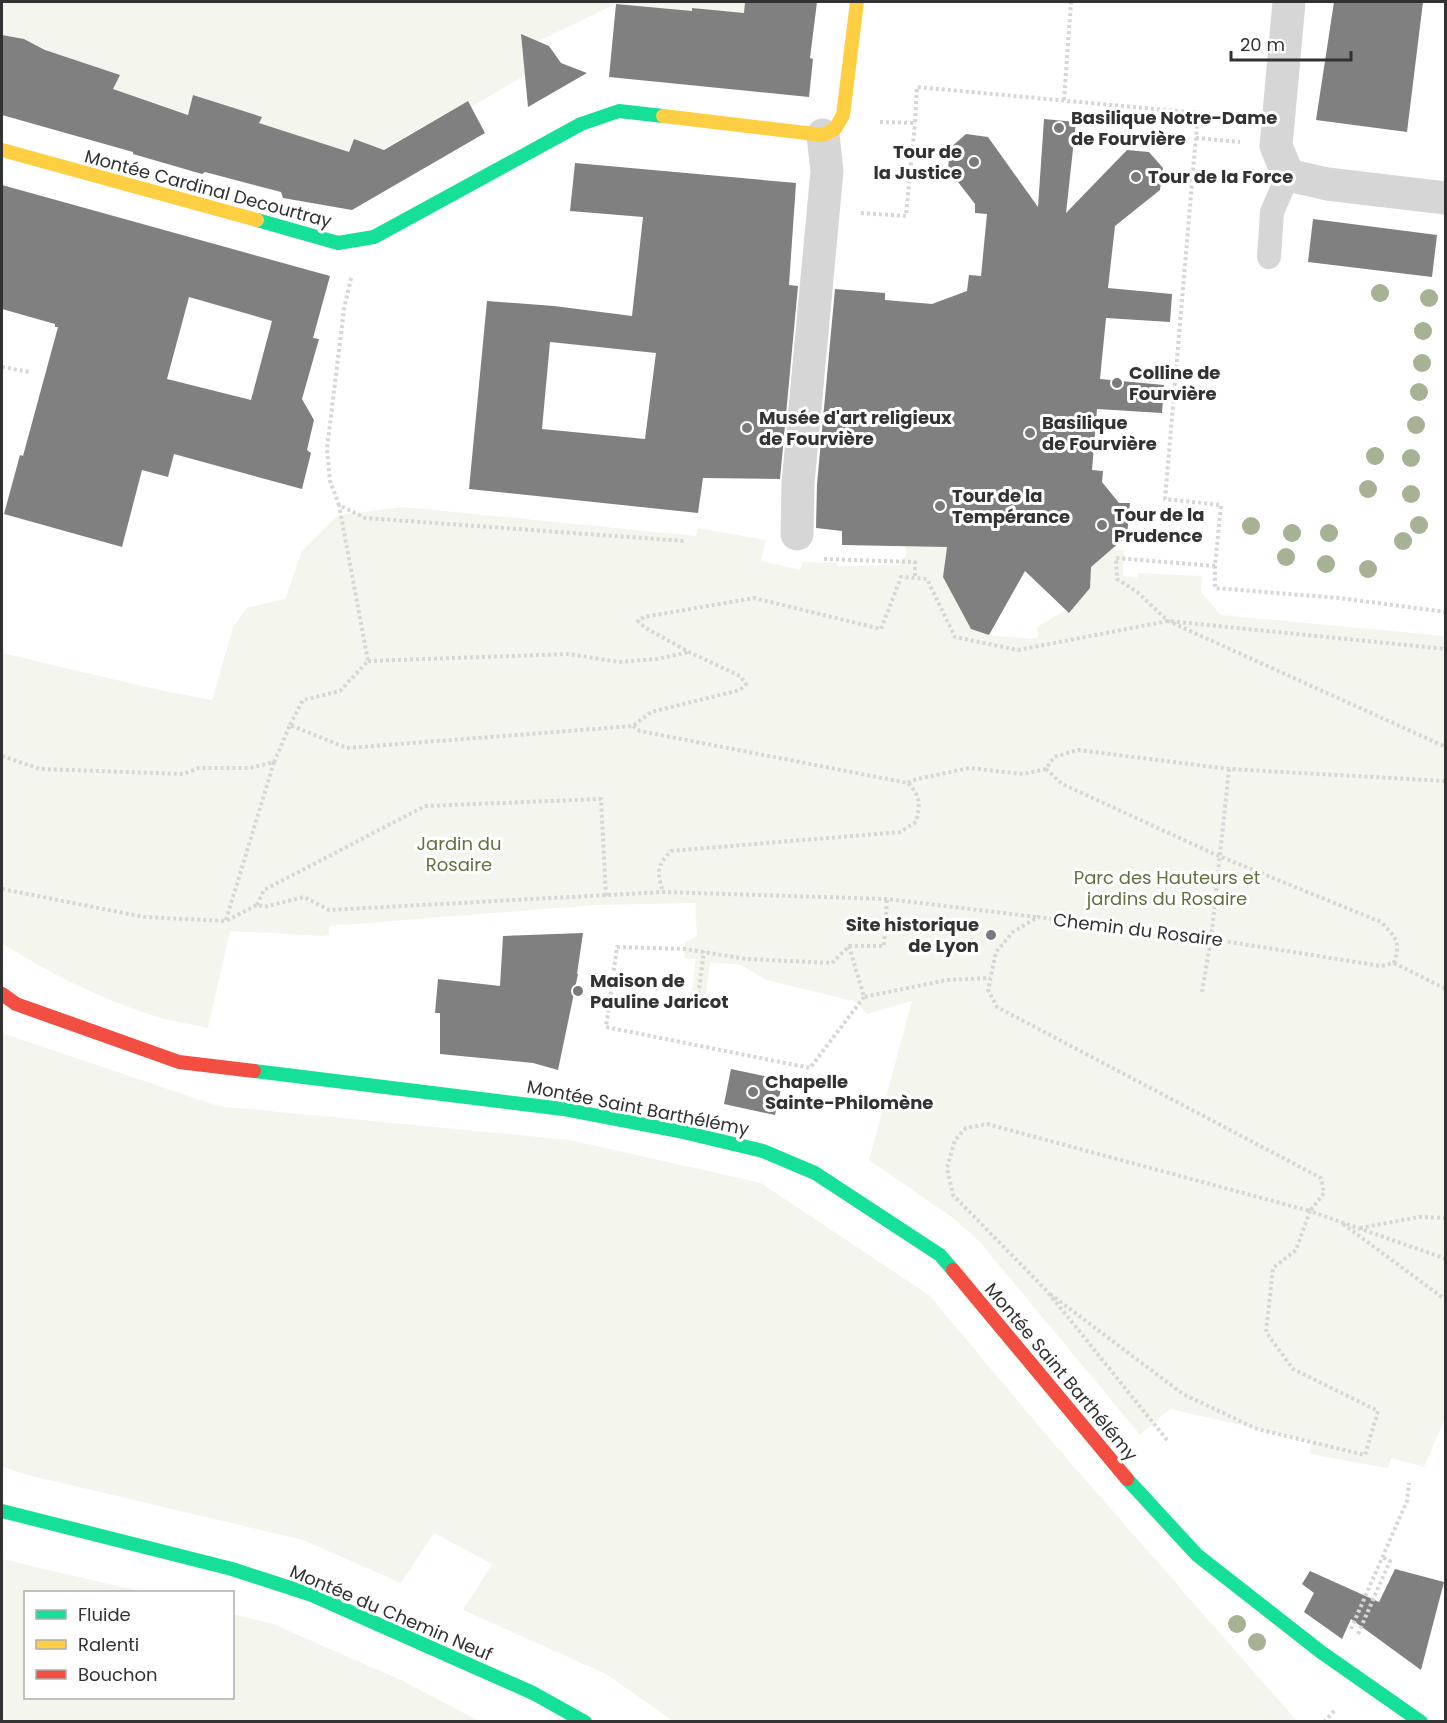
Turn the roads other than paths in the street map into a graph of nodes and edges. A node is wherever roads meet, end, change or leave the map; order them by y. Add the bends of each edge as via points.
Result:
1 (857, 2) edge
2 (1289, 2) edge
3 (815, 134) junction
4 (2, 150) edge
5 (1282, 161) junction
6 (1446, 198) edge
7 (1269, 257) dead end
8 (805, 546) road end
9 (2, 994) edge
10 (2, 1511) edge
11 (585, 1722) edge
12 (1421, 1722) edge

1 - 3 street via 843,115 835,129
2 - 5 street
3 - 4 street, Montée Cardinal Decourtray via 619,111 581,124 374,237 338,243
3 - 8 street via 827,162 798,483
5 - 6 street via 1327,184
5 - 7 lane via 1272,212
9 - 12 street, Montée Saint Barthélémy via 16,1004 179,1062 563,1109 763,1151 815,1173 940,1255 1197,1556 1321,1652
10 - 11 street, Montée du Chemin Neuf via 232,1569 312,1595 533,1693

